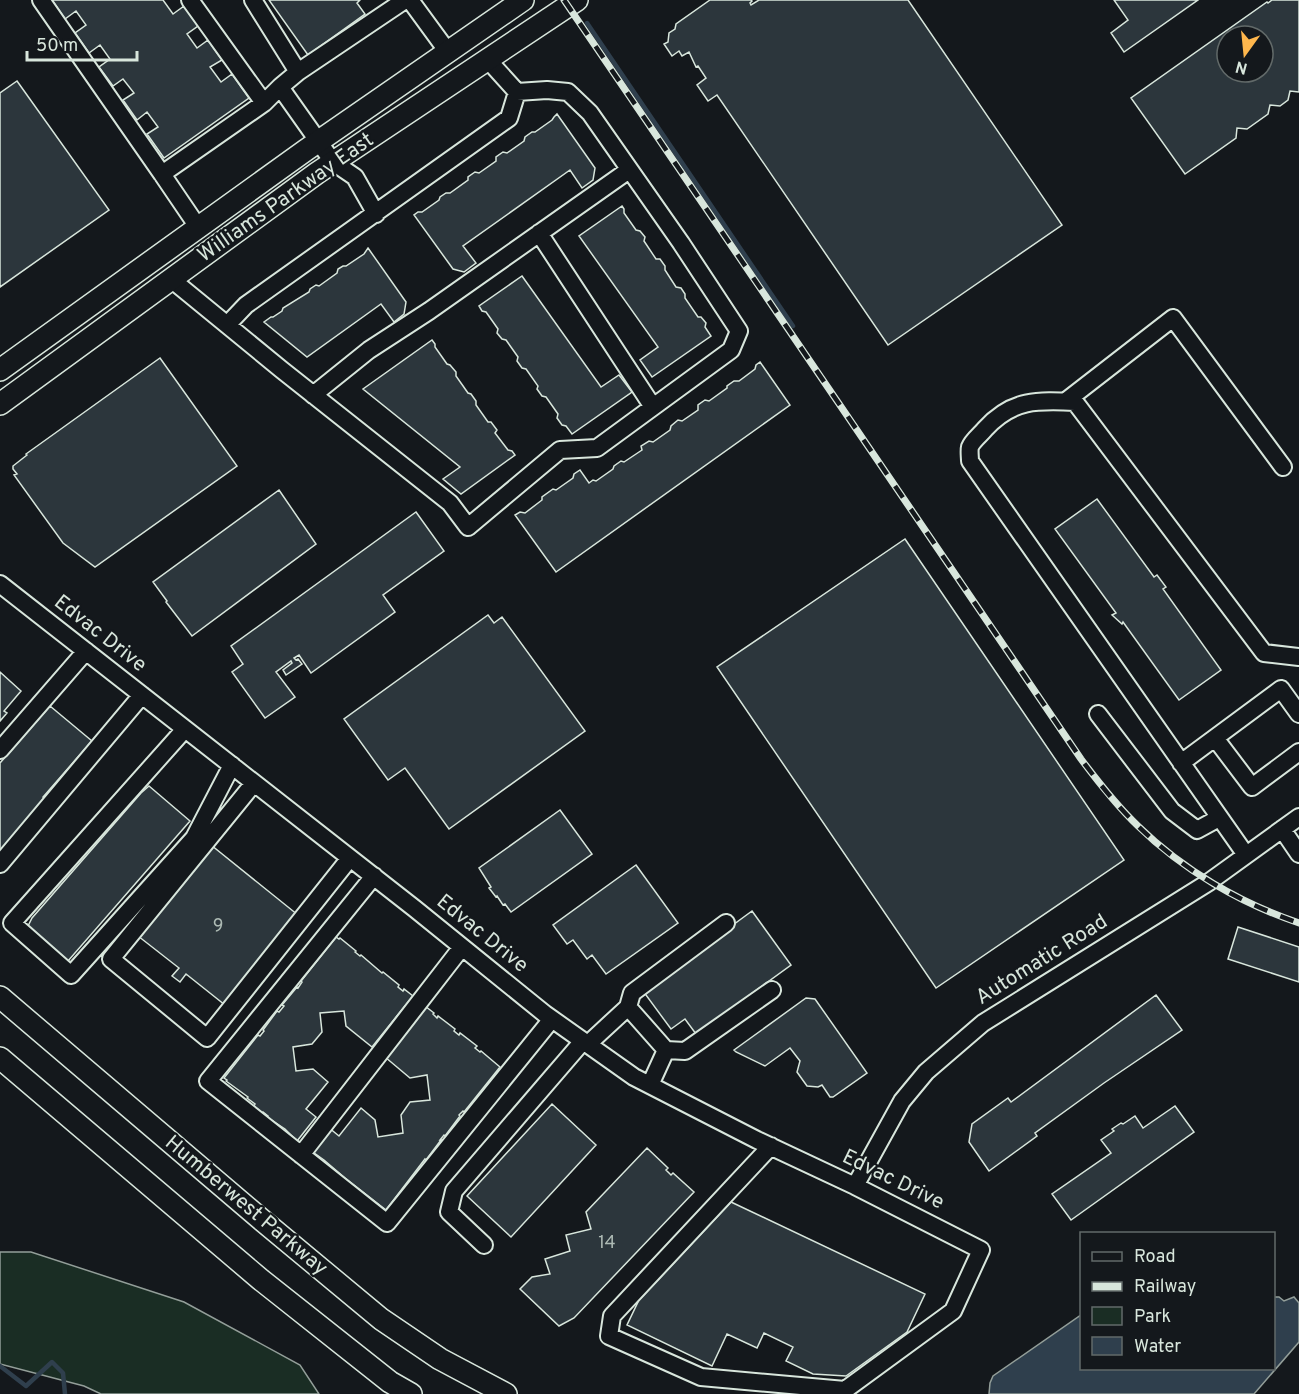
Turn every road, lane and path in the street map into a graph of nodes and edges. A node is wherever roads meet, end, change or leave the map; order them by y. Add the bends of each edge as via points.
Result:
1 (41, 0) edge
2 (190, 0) edge
3 (253, 0) edge
4 (405, 0) edge
5 (410, 0) edge
6 (523, 0) edge
7 (577, 0) edge
8 (448, 52) junction
9 (488, 60) junction
10 (298, 72) junction
11 (280, 87) junction
12 (517, 92) junction
13 (264, 103) junction
14 (318, 142) junction
15 (333, 162) junction
16 (629, 170) junction
17 (162, 174) junction
18 (376, 214) junction
19 (198, 227) junction
20 (539, 234) junction
21 (171, 279) junction
22 (227, 325) junction
23 (0, 370) edge
24 (313, 395) junction
25 (1066, 401) junction
26 (0, 404) edge
27 (653, 407) junction
28 (1283, 467) dead end
29 (0, 584) edge
30 (86, 651) junction
31 (1299, 657) edge
32 (142, 695) junction
33 (1098, 714) dead end
34 (1299, 714) edge
35 (185, 729) junction
36 (1215, 738) junction
37 (0, 750) edge
38 (1299, 752) edge
39 (1181, 763) junction
40 (232, 765) junction
41 (254, 783) junction
42 (1299, 817) edge
43 (1219, 818) junction
44 (1282, 829) junction
45 (1299, 854) edge
46 (1246, 855) junction
47 (350, 858) junction
48 (0, 864) edge
49 (374, 876) junction
50 (726, 923) dead end
51 (462, 947) junction
52 (772, 990) dead end
53 (0, 997) edge
54 (628, 1007) junction
55 (552, 1018) junction
56 (585, 1042) junction
57 (666, 1050) junction
58 (0, 1058) edge
59 (650, 1085) junction
60 (771, 1146) junction
61 (301, 1155) junction
62 (855, 1186) junction
63 (484, 1245) dead end
64 (411, 1394) edge
65 (506, 1394) edge

1 - 17 street
2 - 13 street
3 - 10 street
4 - 10 street
5 - 8 street
6 - 8 main road, Williams Parkway East
7 - 9 main road, Williams Parkway East
8 - 14 main road, Williams Parkway East
9 - 12 street
9 - 15 main road, Williams Parkway East
10 - 11 street
11 - 13 street
11 - 14 street
12 - 16 street via 568,92 590,113
12 - 18 street via 509,118
13 - 17 street
14 - 15 street
14 - 19 main road, Williams Parkway East
15 - 18 street via 355,177
15 - 21 main road, Williams Parkway East
16 - 20 street
16 - 27 street via 739,331 731,350
17 - 19 street
18 - 22 street via 246,304
19 - 23 main road, Williams Parkway East
20 - 24 street via 369,350
20 - 27 street
21 - 22 street
21 - 26 main road, Williams Parkway East
22 - 24 street
24 - 27 street via 450,502 468,527 560,450 597,448
25 - 28 street via 1173,318
25 - 31 street via 1075,402 1264,652
25 - 39 street via 1025,403 996,417 970,446 970,461
29 - 30 street, Edvac Drive
30 - 32 street, Edvac Drive
30 - 37 street
32 - 35 street, Edvac Drive
32 - 48 street
33 - 43 street via 1172,811 1197,830
34 - 36 street via 1281,689
35 - 40 street, Edvac Drive
35 - 40 street via 12,923 71,975 194,838
36 - 38 street via 1252,788
36 - 39 street
39 - 43 street
40 - 41 street, Edvac Drive
41 - 47 street, Edvac Drive
41 - 47 street via 111,959 207,1038
42 - 44 street, Automatic Road
43 - 46 street
44 - 45 street
44 - 46 street, Automatic Road
46 - 62 street, Automatic Road via 983,1023 926,1072 902,1101
47 - 49 street, Edvac Drive
49 - 51 street, Edvac Drive
49 - 61 street via 208,1081
50 - 54 street via 633,993
51 - 55 street, Edvac Drive
51 - 61 street
52 - 57 street via 685,1051
53 - 65 main road, Humberwest Parkway via 381,1319 441,1359
54 - 56 street
54 - 57 street
55 - 56 street, Edvac Drive
55 - 61 street via 387,1223
56 - 59 street, Edvac Drive
56 - 63 street via 454,1191 449,1212
57 - 59 street
58 - 64 main road via 260,1279 390,1382
59 - 60 street, Edvac Drive
60 - 62 street, Edvac Drive
60 - 62 street, Edvac Drive via 612,1316 609,1336 701,1377 845,1390 953,1311 981,1250

